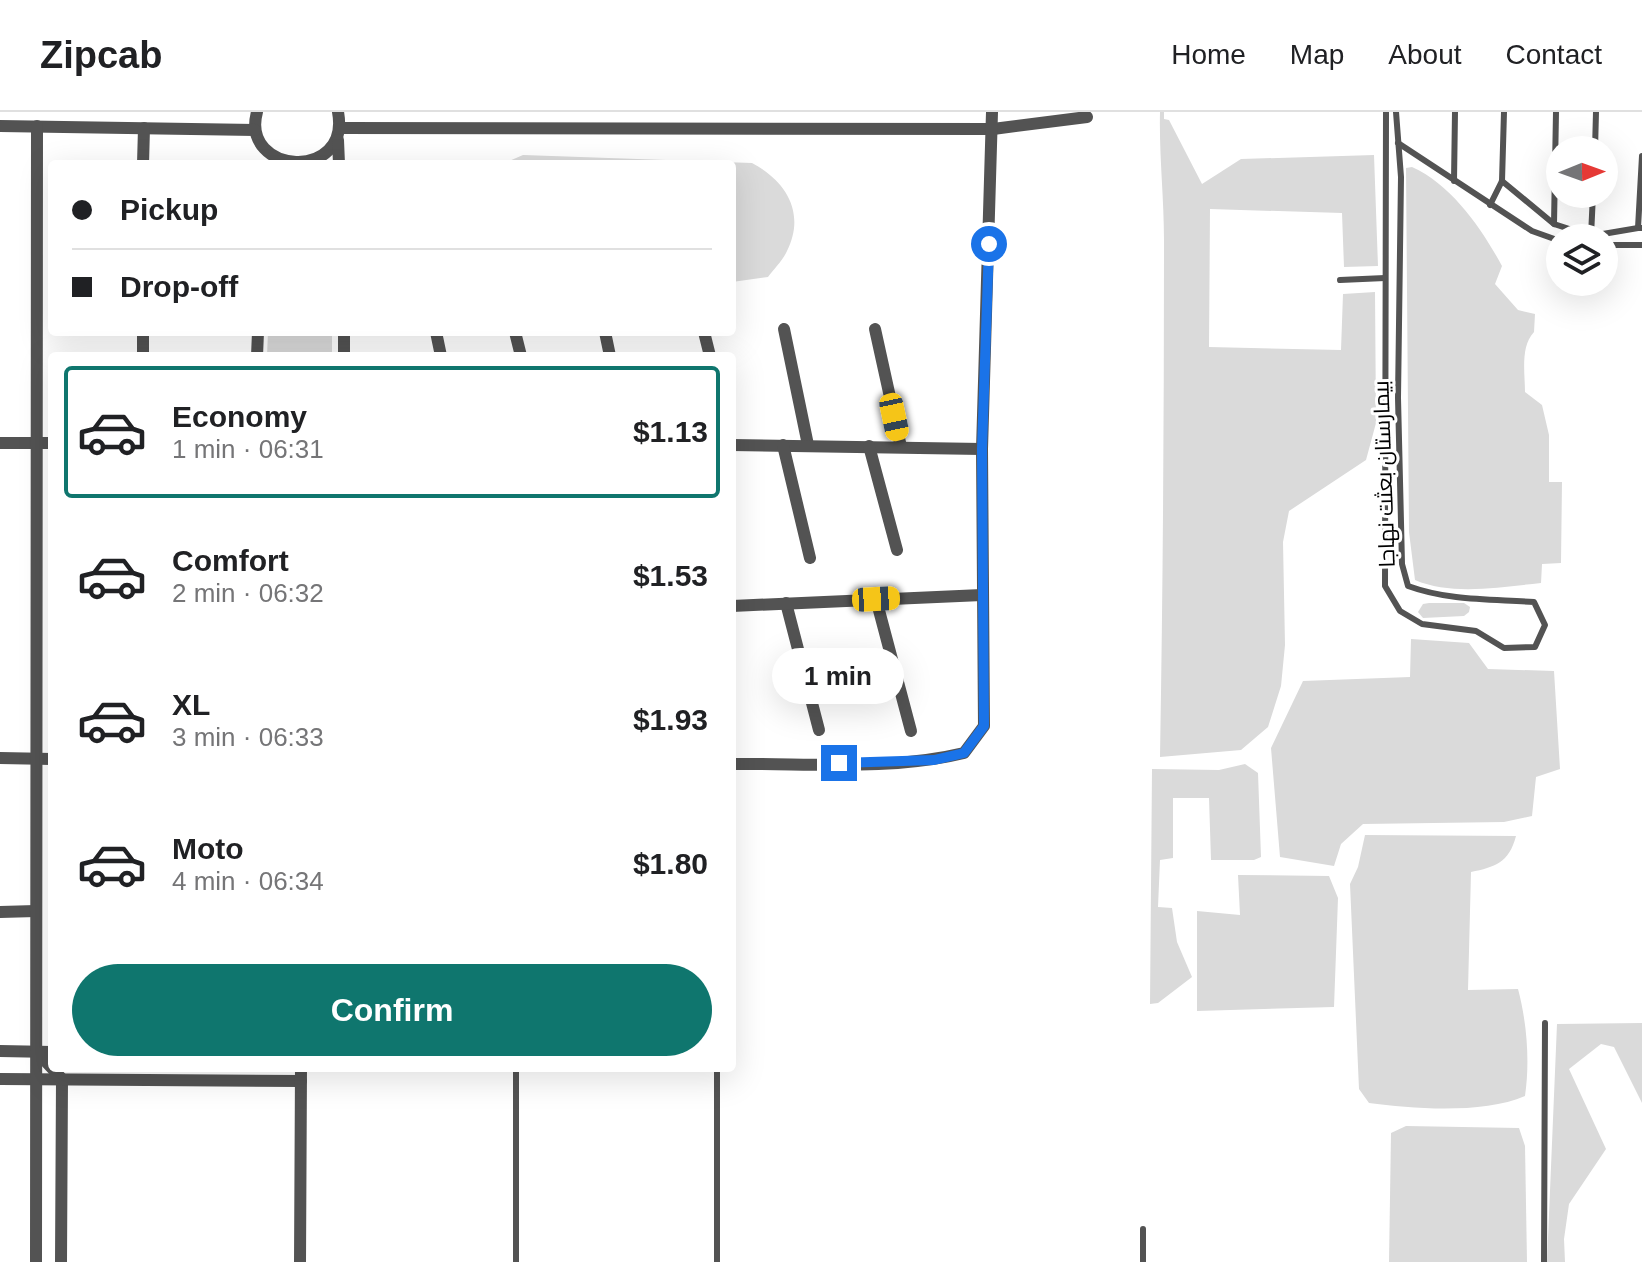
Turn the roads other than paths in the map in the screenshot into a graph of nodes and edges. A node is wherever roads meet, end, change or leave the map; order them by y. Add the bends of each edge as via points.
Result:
1 (257, 112) edge
2 (338, 112) edge
3 (992, 112) edge
4 (1386, 112) edge
5 (1396, 112) edge
6 (1455, 112) edge
7 (1504, 112) edge
8 (1556, 112) edge
9 (1596, 112) edge
10 (1087, 117) dead end
11 (0, 126) edge
12 (37, 126) junction
13 (144, 128) junction
14 (993, 129) junction
15 (255, 130) junction
16 (340, 134) junction
17 (1595, 136) edge
18 (1398, 143) junction
19 (263, 149) junction
20 (1642, 156) edge
21 (143, 160) edge
22 (262, 160) edge
23 (289, 160) edge
24 (314, 160) edge
25 (339, 160) edge
26 (1454, 181) junction
27 (1502, 181) junction
28 (1490, 205) junction
29 (1554, 224) joint
30 (1640, 228) edge
31 (1618, 232) edge
32 (1546, 236) edge
33 (1618, 245) edge
34 (1642, 245) edge
35 (1385, 278) junction
36 (1340, 280) dead end
37 (784, 329) dead end
38 (875, 329) dead end
39 (0, 443) edge
40 (37, 443) junction
41 (48, 443) edge
42 (736, 445) edge
43 (783, 445) junction
44 (808, 445) junction
45 (869, 446) junction
46 (901, 447) junction
47 (982, 449) junction
48 (897, 550) dead end
49 (810, 558) dead end
50 (982, 595) junction
51 (876, 599) junction
52 (786, 603) junction
53 (736, 606) edge
54 (819, 730) dead end
55 (911, 731) dead end
56 (0, 758) edge
57 (36, 758) junction
58 (48, 759) edge
59 (736, 764) edge
60 (36, 911) junction
61 (0, 912) edge
62 (1545, 1023) dead end
63 (0, 1051) edge
64 (36, 1051) junction
65 (48, 1052) edge
66 (48, 1064) edge
67 (56, 1072) edge
68 (516, 1072) edge
69 (717, 1072) edge
70 (272, 1074) edge
71 (301, 1074) edge
72 (0, 1079) edge
73 (36, 1079) junction
74 (62, 1079) junction
75 (1143, 1229) dead end
76 (36, 1262) edge
77 (61, 1262) edge
78 (300, 1262) edge
79 (516, 1262) edge
80 (717, 1262) edge
81 (1143, 1262) edge
82 (1544, 1262) edge

1 - 15 street
2 - 16 street
3 - 14 street
4 - 35 lane, بیمارستان بعثت نهاجا
5 - 18 lane, بیمارستان بعثت نهاجا
6 - 26 lane
7 - 27 lane
8 - 29 lane
9 - 17 lane
10 - 14 street
11 - 12 street
12 - 13 street
12 - 40 street
13 - 15 street
13 - 21 street
14 - 16 street
14 - 47 street
15 - 19 street
16 - 24 street via 330,151
16 - 25 street
18 - 26 lane
18 - 35 lane, بیمارستان بعثت نهاجا via 1402,564 1408,586 1430,594 1534,602 1545,625 1535,647 1504,648 1476,631 1422,624 1400,611 1385,586
19 - 22 street
19 - 23 street
20 - 30 lane
26 - 28 lane
27 - 28 lane
27 - 29 lane
28 - 32 lane
30 - 31 lane
33 - 34 lane
35 - 36 lane
37 - 44 street
38 - 46 street
39 - 40 street
40 - 41 street
40 - 57 street
42 - 43 street
43 - 44 street
43 - 49 street
44 - 45 street
45 - 46 street
45 - 48 street
46 - 47 street
47 - 50 street
50 - 51 street
50 - 59 street via 984,726 964,753 892,763
51 - 52 street
51 - 55 street
52 - 53 street
52 - 54 street
56 - 57 street
57 - 58 street
57 - 60 street
60 - 61 street
60 - 64 street
62 - 82 lane
63 - 64 street
64 - 65 street
64 - 66 street
64 - 73 street
67 - 74 street
68 - 79 lane
69 - 80 lane
70 - 71 street
70 - 74 street
71 - 78 street
72 - 73 street
73 - 74 street
73 - 76 street
74 - 77 street
75 - 81 lane

